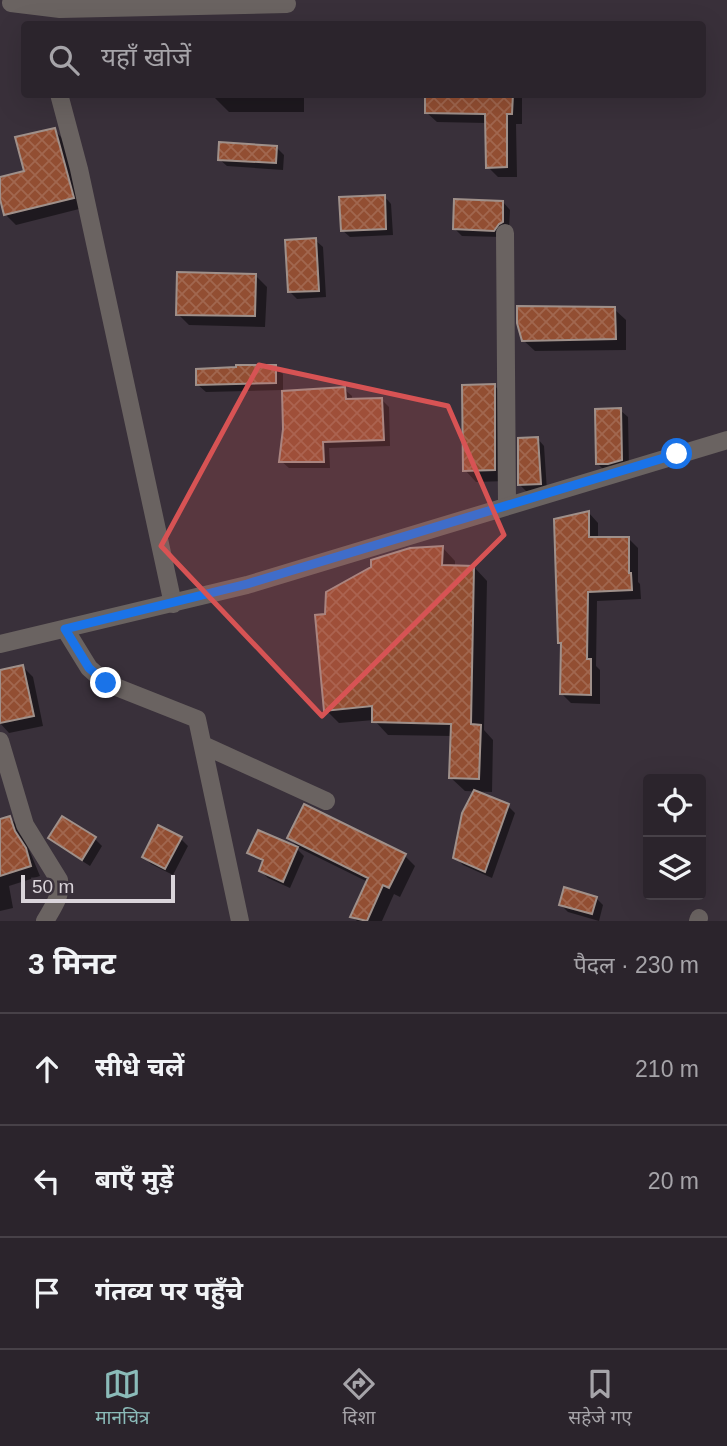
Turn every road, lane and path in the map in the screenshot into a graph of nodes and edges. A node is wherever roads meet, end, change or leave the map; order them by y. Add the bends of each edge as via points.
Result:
1 (287, 4) dead end
2 (9, 6) edge
3 (60, 98) edge
4 (505, 233) dead end
5 (727, 440) edge
6 (507, 505) junction
7 (173, 604) junction
8 (65, 629) junction
9 (0, 644) edge
10 (0, 741) edge
11 (202, 745) junction
12 (326, 801) dead end
13 (45, 921) edge
14 (240, 921) edge

1 - 2 street
3 - 7 street
4 - 6 street
5 - 6 street
6 - 7 street
7 - 8 street
8 - 9 street
8 - 11 street via 89,668 106,683 197,719
10 - 13 street via 25,825 59,880 61,889
11 - 12 street
11 - 14 street

